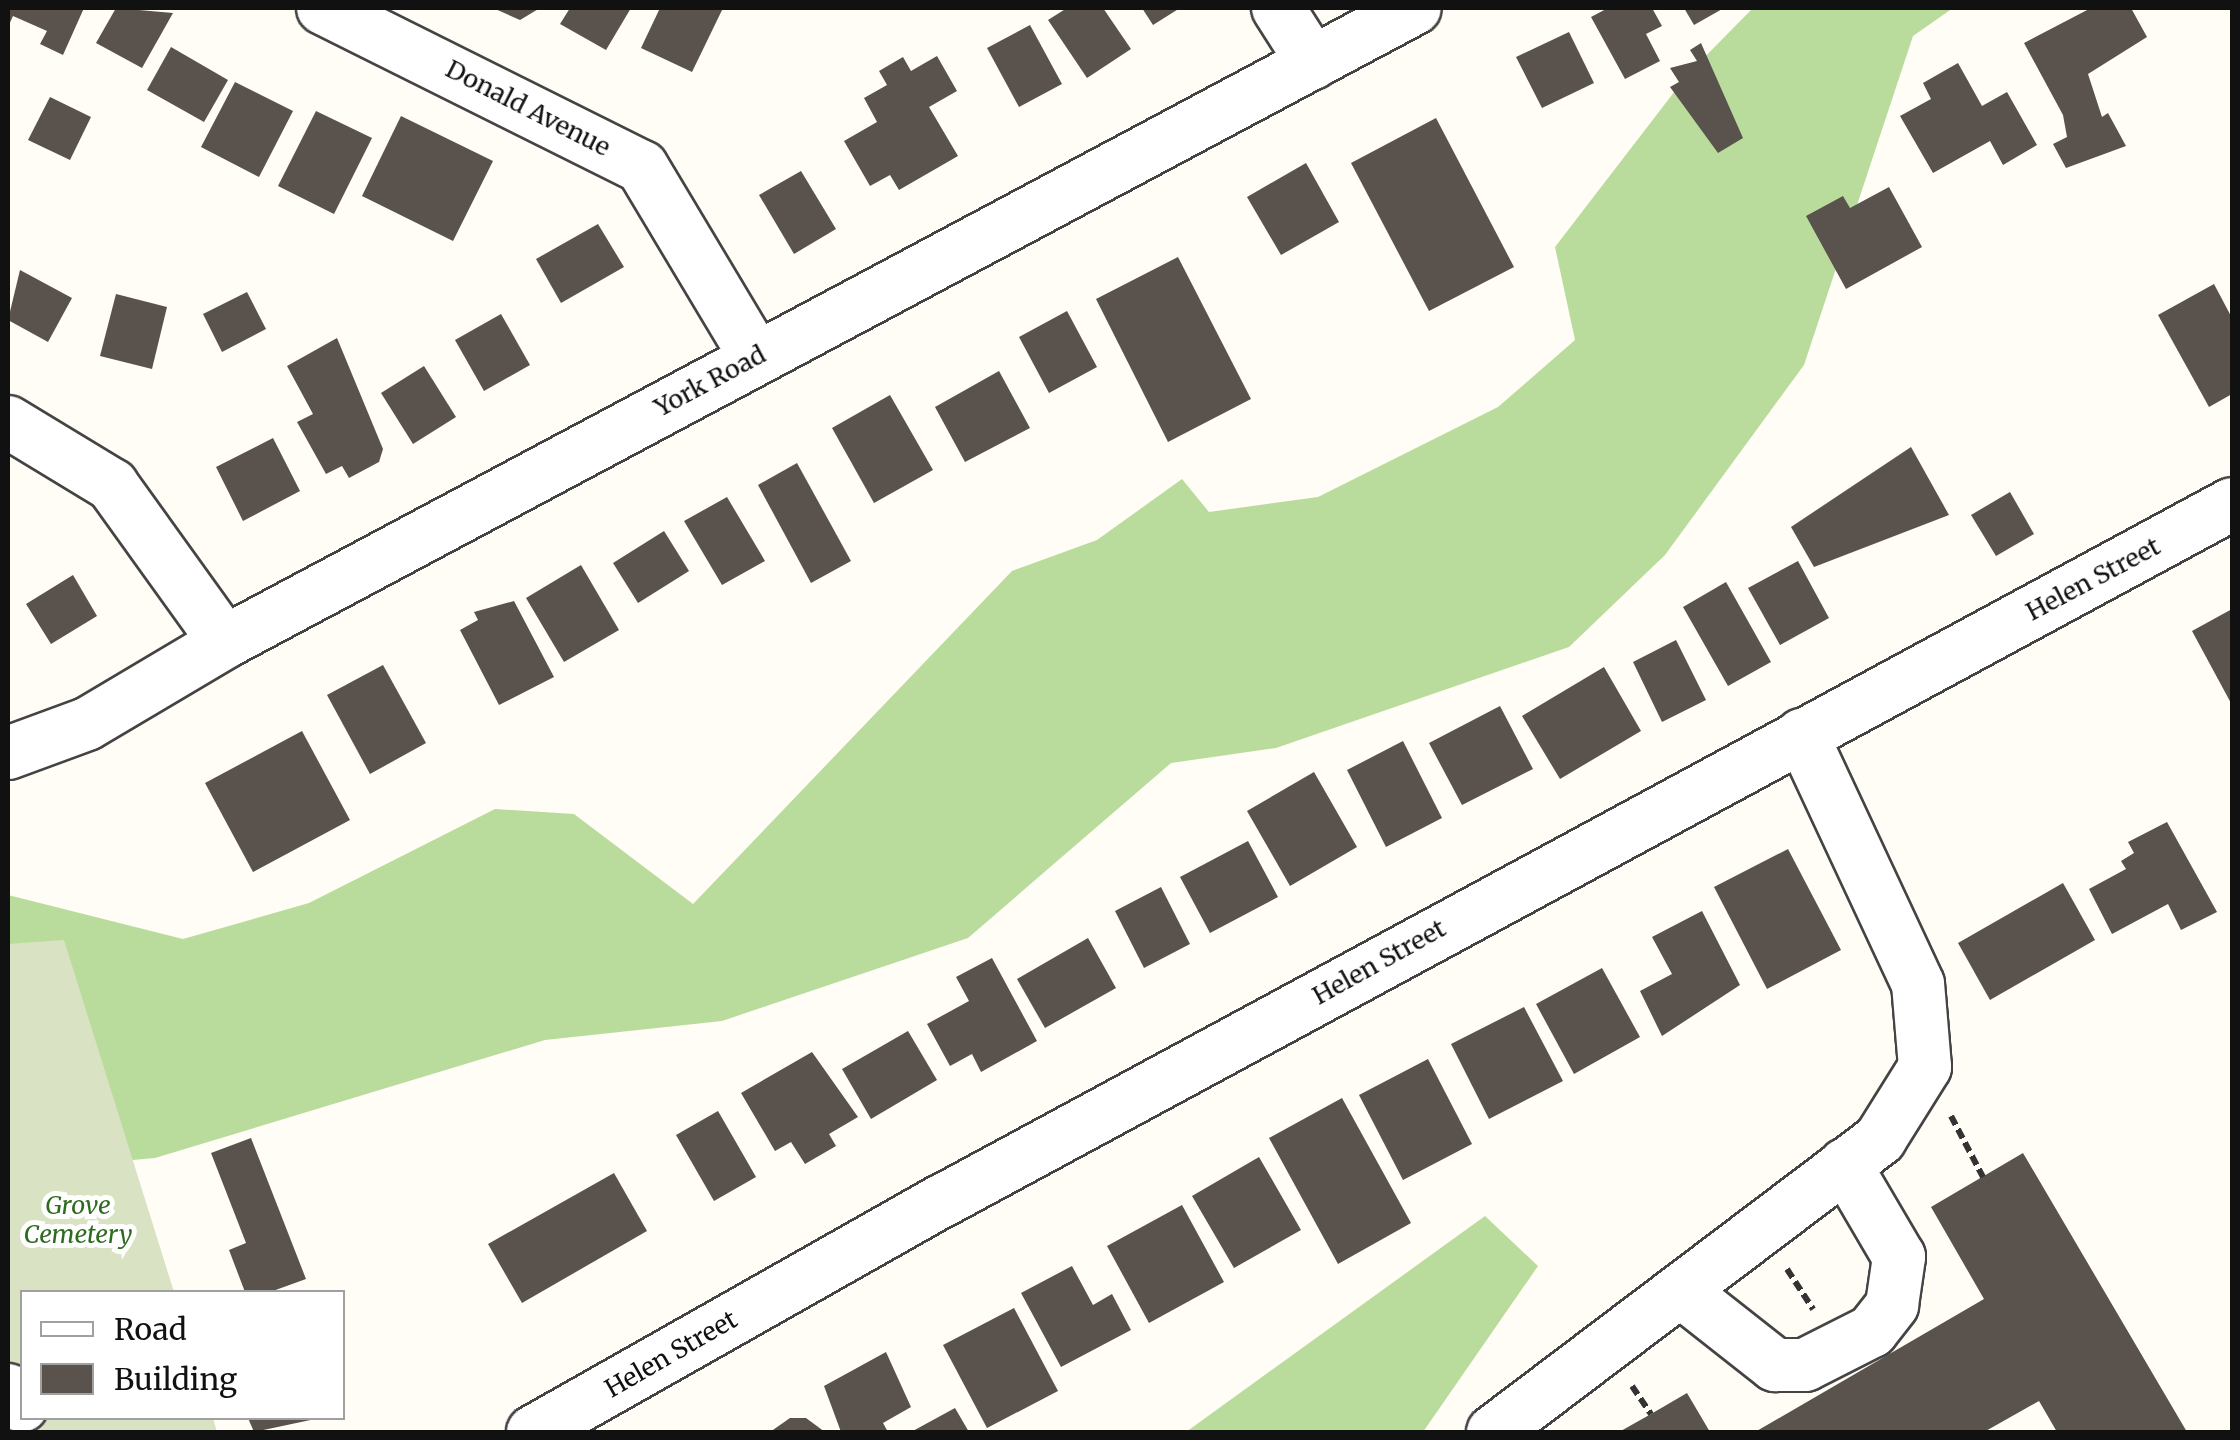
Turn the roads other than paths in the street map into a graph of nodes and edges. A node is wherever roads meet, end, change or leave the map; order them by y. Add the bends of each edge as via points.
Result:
1 (323, 8) edge
2 (1278, 8) edge
3 (1414, 8) edge
4 (1313, 63) junction
5 (756, 356) junction
6 (8, 422) edge
7 (2232, 504) edge
8 (225, 642) junction
9 (1802, 735) junction
10 (8, 753) edge
11 (1845, 1166) junction
12 (1681, 1291) junction
13 (533, 1432) edge
14 (1494, 1432) edge

1 - 5 street, Donald Avenue via 642,167
2 - 4 street
3 - 4 street, York Road
4 - 5 street, York Road
5 - 8 street, York Road
6 - 8 street via 112,485
7 - 9 street, Helen Street
8 - 10 street, York Road via 87,724
9 - 11 street via 1918,984 1925,1067 1880,1139
9 - 13 street, Helen Street
11 - 12 street
11 - 12 street via 1899,1257 1892,1305 1872,1332 1805,1365 1775,1365
12 - 14 street

